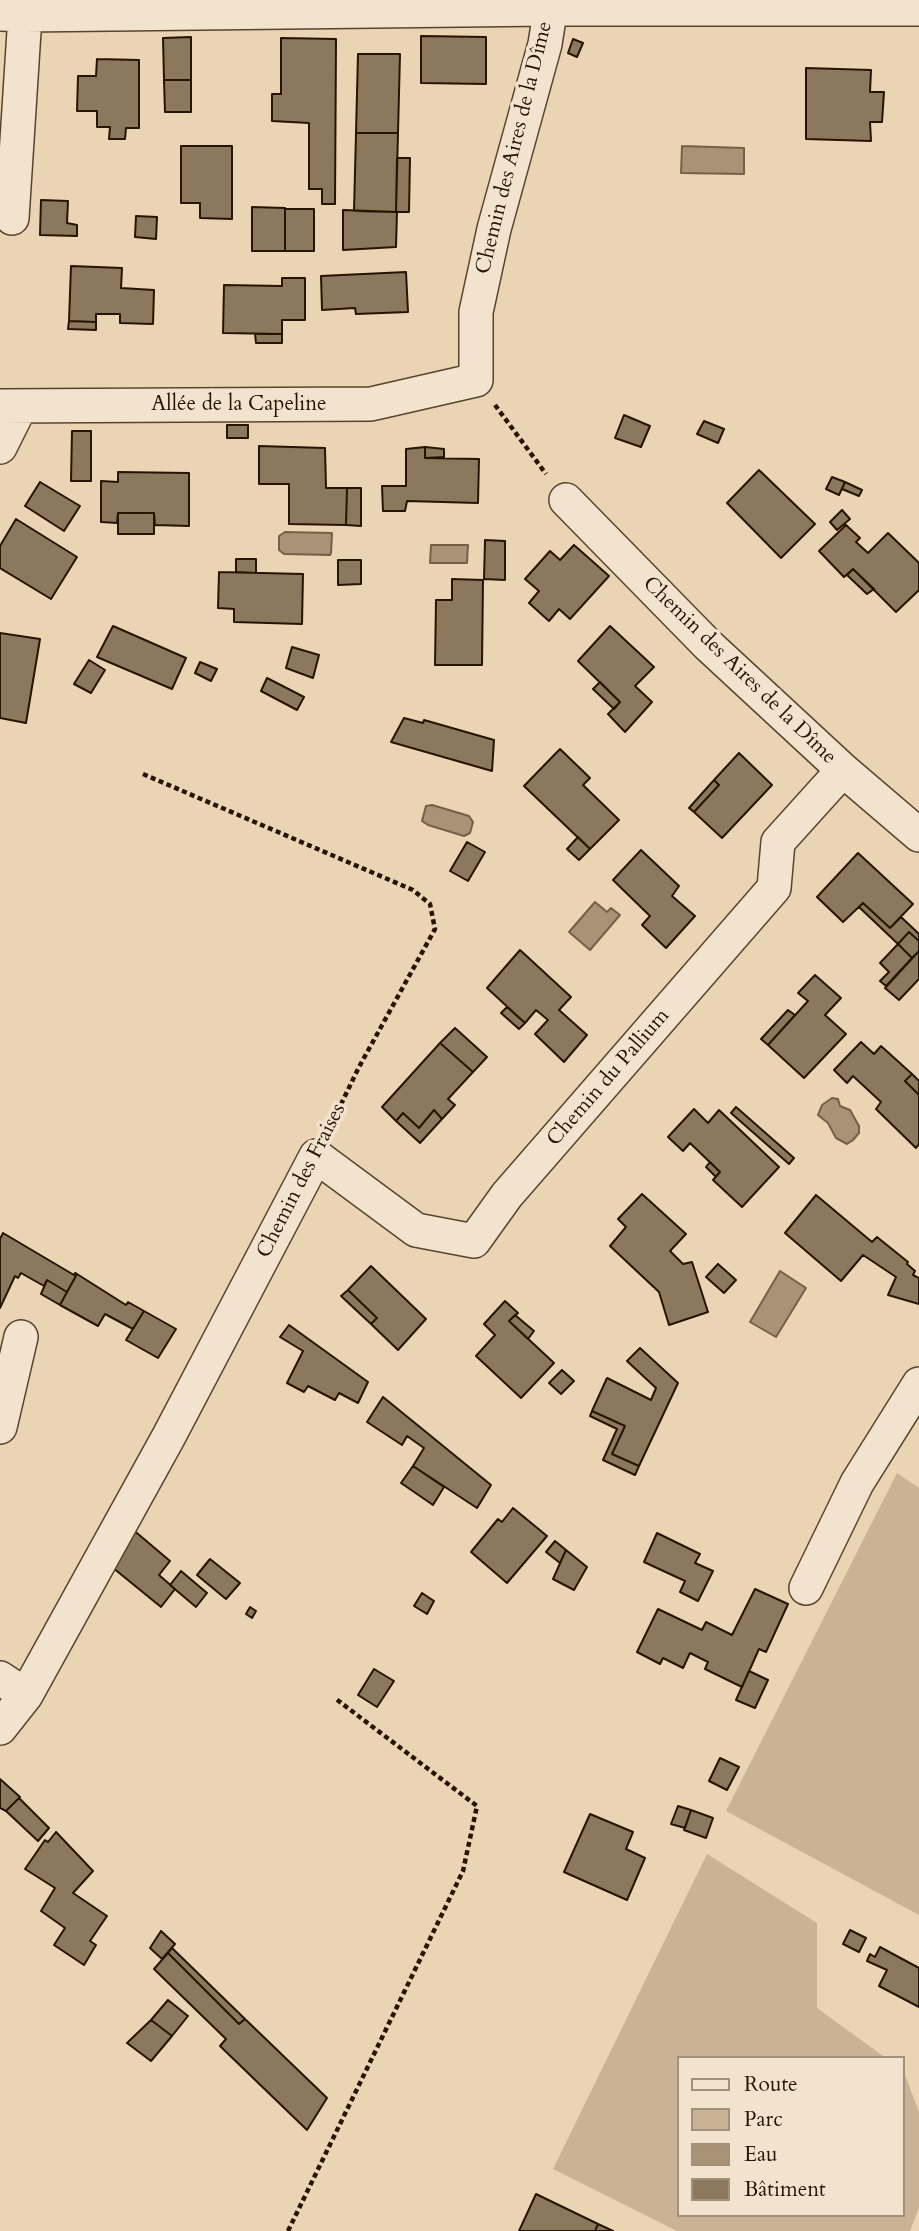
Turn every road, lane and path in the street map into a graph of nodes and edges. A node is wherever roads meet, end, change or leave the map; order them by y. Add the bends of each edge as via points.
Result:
1 (550, 5) edge
2 (919, 9) edge
3 (17, 10) edge
4 (12, 218) dead end
5 (476, 380) junction
6 (10, 407) edge
7 (0, 447) edge
8 (566, 500) joint
9 (843, 770) junction
10 (143, 774) dead end
11 (919, 835) edge
12 (316, 1156) junction
13 (21, 1337) dead end
14 (919, 1384) edge
15 (0, 1427) edge
16 (806, 1588) dead end
17 (13, 1687) edge
18 (336, 1699) dead end
19 (0, 1728) edge
20 (288, 2231) edge

1 - 2 street
1 - 3 street
1 - 5 street, Chemin des Aires de la Dîme via 545,44 476,312
3 - 4 street
5 - 6 street, Allée de la Capeline via 371,404
5 - 8 path
6 - 7 street
8 - 9 street, Chemin des Aires de la Dîme via 708,645
9 - 11 street, Chemin des Aires de la Dîme
9 - 12 street, Chemin du Pallium via 778,842 774,888 507,1195 474,1241 416,1230
10 - 12 path, Chemin des Fraises via 413,890 430,904 435,929
12 - 17 street, Chemin des Fraises via 169,1436
13 - 15 street
14 - 16 street via 857,1483
17 - 19 street, Chemin des Fraises
18 - 20 path via 477,1806 463,1871

